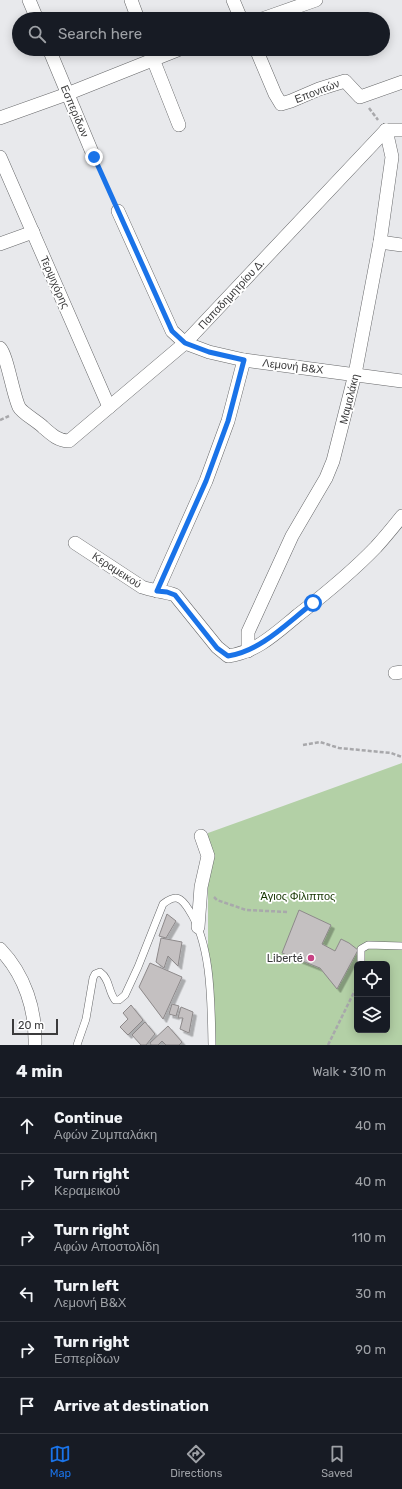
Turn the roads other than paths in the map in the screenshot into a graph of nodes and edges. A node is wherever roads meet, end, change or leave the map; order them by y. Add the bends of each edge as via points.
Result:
1 (29, 0) edge
2 (131, 0) edge
3 (233, 0) edge
4 (316, 0) edge
5 (33, 12) edge
6 (135, 12) edge
7 (238, 12) edge
8 (282, 12) edge
9 (52, 56) edge
10 (147, 56) edge
11 (152, 56) edge
12 (259, 56) edge
13 (402, 82) edge
14 (67, 94) junction
15 (0, 118) edge
16 (179, 125) dead end
17 (386, 130) junction
18 (402, 130) edge
19 (0, 157) edge
20 (94, 157) road end
21 (118, 211) road end
22 (33, 232) junction
23 (380, 242) junction
24 (0, 244) edge
25 (402, 245) edge
26 (185, 343) junction
27 (0, 348) edge
28 (244, 360) junction
29 (355, 374) junction
30 (402, 381) edge
31 (109, 407) junction
32 (402, 516) edge
33 (75, 542) dead end
34 (157, 591) junction
35 (248, 651) junction
36 (201, 836) dead end
37 (198, 927) junction
38 (402, 946) edge
39 (0, 949) edge
40 (361, 961) edge
41 (35, 1045) edge
42 (77, 1045) edge
43 (212, 1045) edge

1 - 5 street
2 - 6 street
3 - 7 street
4 - 8 street
9 - 14 street, Εσπερίδων
10 - 14 street
11 - 16 street
12 - 13 street, Επονιτών via 281,104 345,81 360,97
14 - 15 street
14 - 20 street, Εσπερίδων
17 - 18 street
17 - 23 street, Μαμαλάκη via 392,158
17 - 26 street, Παπαδημητρίου Δ.
19 - 22 street, Τερψιχόρης
21 - 26 street via 172,331
22 - 24 street
22 - 31 street, Τερψιχόρης
23 - 25 street
23 - 29 street, Μαμαλάκη
26 - 28 street, Λεμονή Β&Χ via 209,352
26 - 31 street, Παπαδημητρίου Δ.
27 - 31 street, Παπαδημητρίου Δ. via 20,408 55,437 70,441
28 - 29 street, Λεμονή Β&Χ
28 - 34 street via 228,421 206,481
29 - 30 street, Λεμονή Β&Χ
29 - 35 street, Μαμαλάκη via 333,461 326,478 292,536 248,632
32 - 35 street via 377,546 341,580 262,643
33 - 34 street, Κεραμεικού via 142,587
34 - 35 street, Κεραμεικού via 175,595 217,648 228,656
36 - 37 street via 208,856 201,887
37 - 42 lane via 183,900 177,897 163,904 125,995 115,1000 105,976 100,972 94,974 86,1020
37 - 43 lane via 205,949
38 - 40 lane via 368,945 361,949
39 - 41 street via 26,989 33,1012

